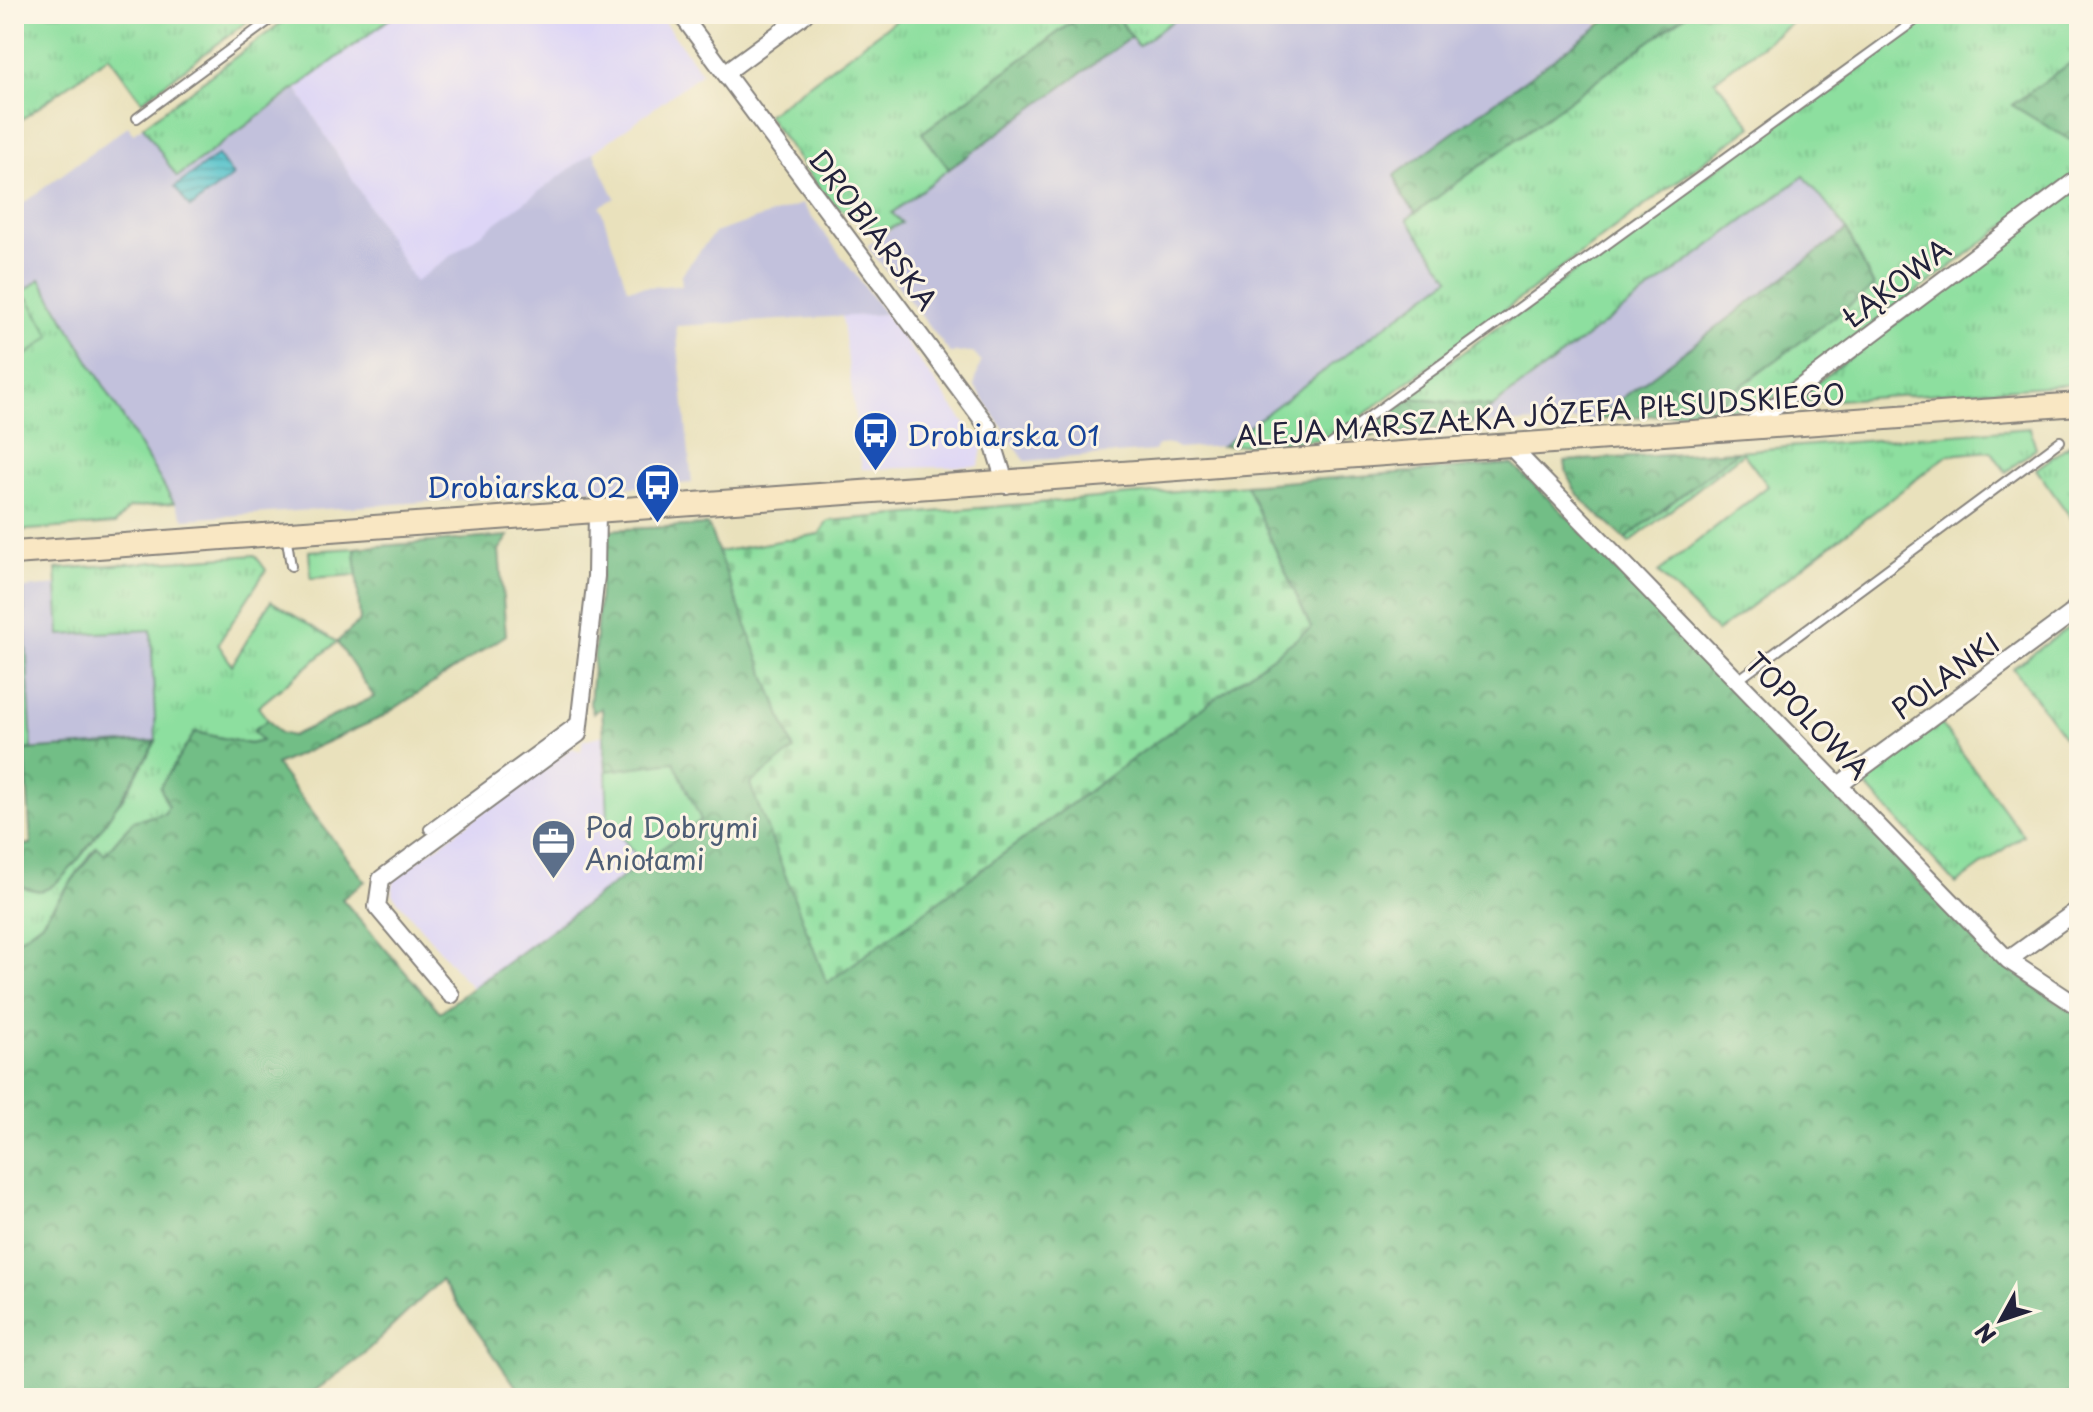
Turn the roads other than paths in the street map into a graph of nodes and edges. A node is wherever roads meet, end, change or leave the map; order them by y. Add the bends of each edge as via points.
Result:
1 (278, 14) edge
2 (681, 14) edge
3 (805, 14) edge
4 (1924, 14) edge
5 (725, 73) junction
6 (137, 118) dead end
7 (2079, 178) edge
8 (2079, 404) edge
9 (1745, 429) junction
10 (2060, 441) dead end
11 (1510, 446) junction
12 (1309, 460) junction
13 (1006, 485) junction
14 (597, 511) junction
15 (286, 534) junction
16 (14, 553) edge
17 (291, 566) dead end
18 (2079, 603) edge
19 (1738, 680) junction
20 (582, 717) junction
21 (1839, 785) junction
22 (429, 829) dead end
23 (2079, 909) edge
24 (2008, 960) junction
25 (451, 995) dead end
26 (2079, 1007) edge

1 - 6 lane
2 - 5 street, DROBIARSKA
3 - 5 street
4 - 12 lane
5 - 13 street, DROBIARSKA via 988,427
7 - 9 street, ŁĄKOWA
8 - 9 main road, ALEJA MARSZAŁKA JÓZEFA PIŁSUDSKIEGO
9 - 11 main road, ALEJA MARSZAŁKA JÓZEFA PIŁSUDSKIEGO
10 - 19 lane
11 - 12 main road, ALEJA MARSZAŁKA JÓZEFA PIŁSUDSKIEGO
11 - 19 street, TOPOLOWA
12 - 13 main road, ALEJA MARSZAŁKA JÓZEFA PIŁSUDSKIEGO
13 - 14 main road, ALEJA MARSZAŁKA JÓZEFA PIŁSUDSKIEGO
14 - 15 main road, ALEJA MARSZAŁKA JÓZEFA PIŁSUDSKIEGO
14 - 20 street
15 - 16 main road, ALEJA MARSZAŁKA JÓZEFA PIŁSUDSKIEGO
15 - 17 lane
18 - 21 street, POLANKI
19 - 21 street, TOPOLOWA
20 - 22 lane
20 - 25 street via 578,734 381,879 377,907
21 - 24 street, TOPOLOWA
23 - 24 street
24 - 26 street, TOPOLOWA

